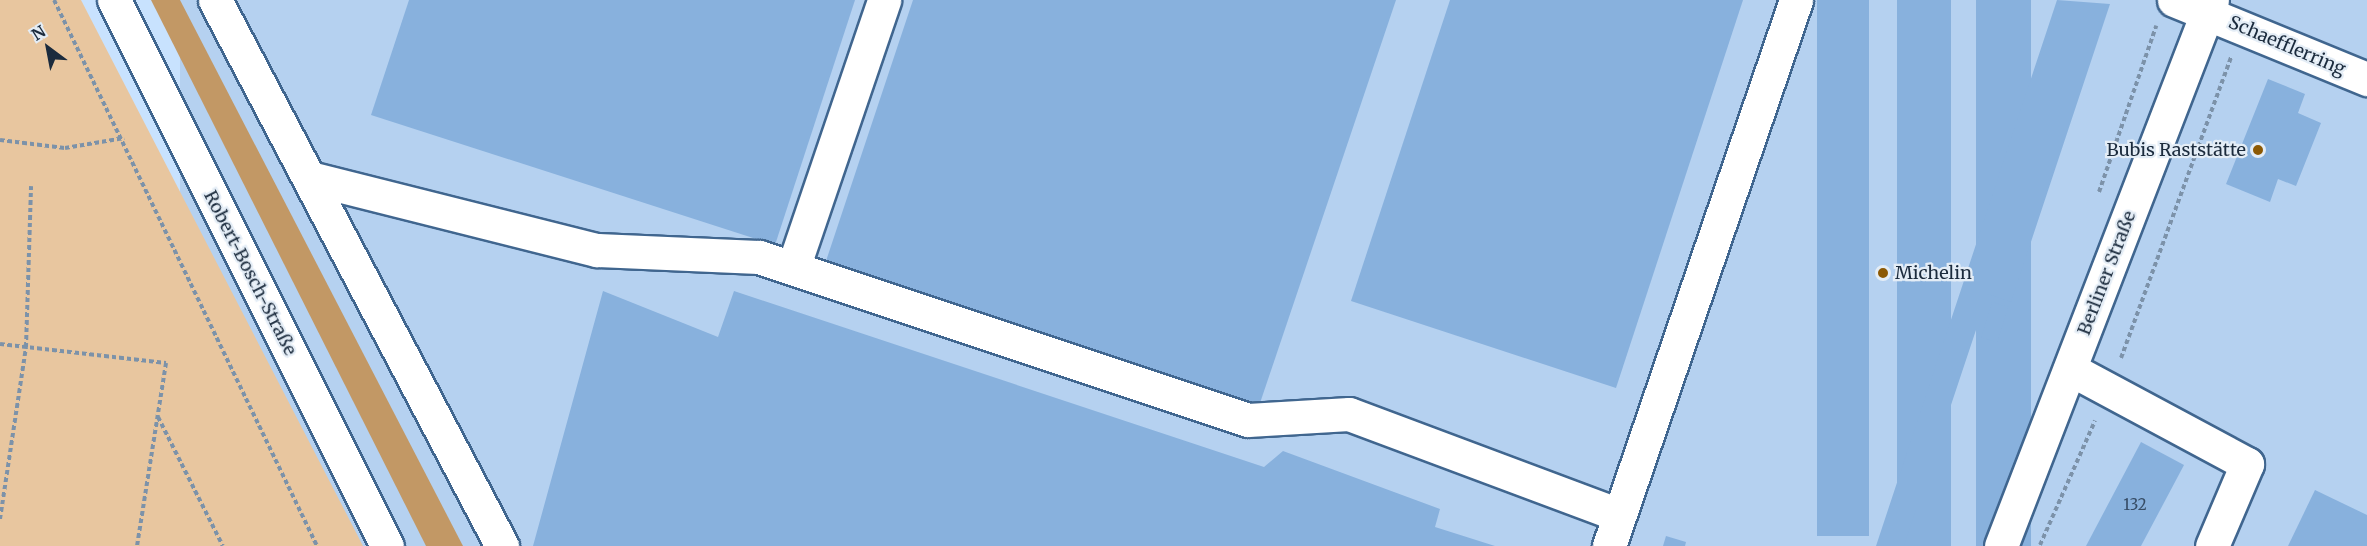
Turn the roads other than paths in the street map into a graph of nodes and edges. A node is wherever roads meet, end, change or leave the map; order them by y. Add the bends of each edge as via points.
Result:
1 (114, 0) edge
2 (215, 0) edge
3 (884, 0) edge
4 (1796, 0) edge
5 (2174, 0) edge
6 (2210, 6) edge
7 (2367, 79) edge
8 (310, 178) junction
9 (793, 268) junction
10 (2070, 369) junction
11 (1620, 515) junction
12 (387, 546) edge
13 (502, 546) edge
14 (1610, 546) edge
15 (2001, 546) edge
16 (2212, 546) edge

1 - 12 street, Robert-Bosch-Straße
2 - 8 street
3 - 9 street
4 - 11 street
5 - 6 street, Schaefflerring
6 - 7 street, Schaefflerring via 2242,27
6 - 10 street, Berliner Straße
8 - 9 street via 597,250 736,254
8 - 13 street
9 - 11 street via 1248,420 1321,413 1360,417
10 - 15 street, Berliner Straße
10 - 16 street via 2247,464
11 - 14 street

